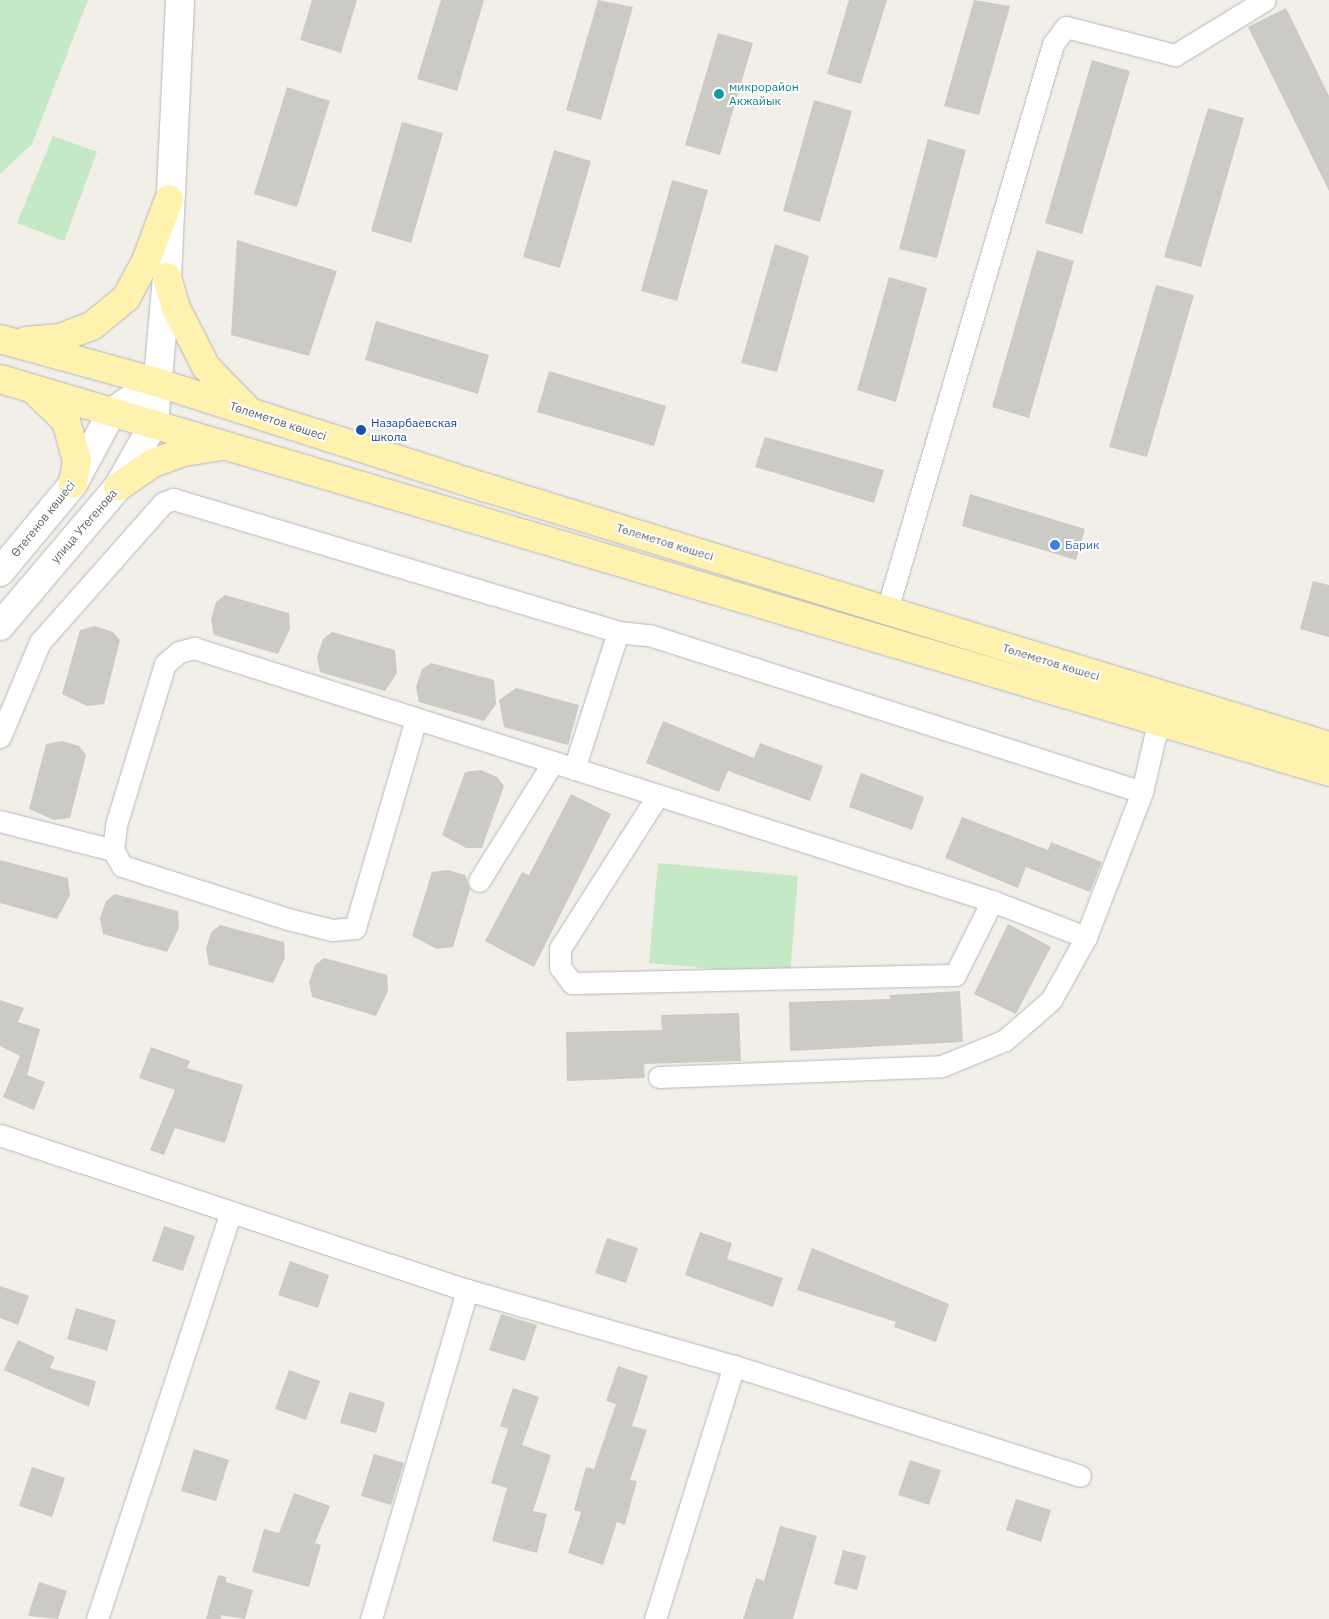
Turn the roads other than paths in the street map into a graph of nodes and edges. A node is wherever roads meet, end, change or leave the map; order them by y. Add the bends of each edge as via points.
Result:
1 (180, 0) edge
2 (1265, 0) edge
3 (169, 199) junction
4 (167, 277) junction
5 (5, 340) edge
6 (0, 379) edge
7 (156, 382) junction
8 (34, 390) junction
9 (249, 411) junction
10 (112, 412) junction
11 (154, 423) junction
12 (238, 446) junction
13 (73, 484) junction
14 (118, 488) junction
15 (0, 572) edge
16 (887, 610) junction
17 (0, 626) edge
18 (618, 632) junction
19 (1109, 693) junction
20 (416, 719) junction
21 (1163, 722) junction
22 (0, 737) edge
23 (1329, 746) edge
24 (553, 762) junction
25 (574, 769) junction
26 (1329, 772) edge
27 (1142, 792) junction
28 (658, 795) junction
29 (0, 821) edge
30 (113, 850) junction
31 (479, 881) dead end
32 (992, 901) junction
33 (1086, 938) junction
34 (659, 1077) dead end
35 (0, 1135) edge
36 (231, 1212) junction
37 (467, 1290) junction
38 (734, 1366) junction
39 (1080, 1476) dead end
40 (97, 1619) edge
41 (371, 1619) edge
42 (655, 1619) edge

1 - 3 main road, улица Утегенова
2 - 16 street via 1175,55 1066,27 1053,44
3 - 4 main road, улица Утегенова
3 - 5 main road via 146,261 126,298 114,309 92,326 60,338
4 - 7 main road, улица Утегенова
4 - 9 main road via 176,308 206,367
5 - 7 main road, Төлеметов көшесі
6 - 8 main road, Төлеметов көшесі
7 - 9 main road, Төлеметов көшесі
7 - 10 main road
7 - 11 main road, улица Утегенова
8 - 10 main road, Төлеметов көшесі
8 - 13 main road via 66,421 77,461
9 - 16 main road, Төлеметов көшесі
10 - 11 main road, Төлеметов көшесі
10 - 13 main road, Өтегенов көшесі
11 - 12 main road, Төлеметов көшесі
11 - 14 main road, улица Утегенова
12 - 14 main road via 184,452 153,463
12 - 19 main road, Төлеметов көшесі
13 - 15 main road, Өтегенов көшесі
14 - 17 main road, улица Утегенова
16 - 19 main road, Төлеметов көшесі
18 - 22 street via 173,499 163,502 40,642
18 - 25 street
18 - 27 street via 649,635
19 - 21 main road, Төлеметов көшесі
19 - 23 main road, Төлеметов көшесі
20 - 24 street
20 - 30 street via 203,648 179,652 165,664 157,687
20 - 30 street via 355,928 332,930 279,916 122,866
21 - 26 main road, Төлеметов көшесі
21 - 27 street via 1155,736
24 - 25 street
24 - 31 street
25 - 28 street
27 - 33 street
28 - 32 street
28 - 32 street via 560,948 560,967 572,983 955,975
29 - 30 street
32 - 33 street
33 - 34 street via 1051,1000 1005,1040 942,1066
35 - 36 street
36 - 37 street
36 - 40 street
37 - 38 street
37 - 41 street
38 - 39 street
38 - 42 street

